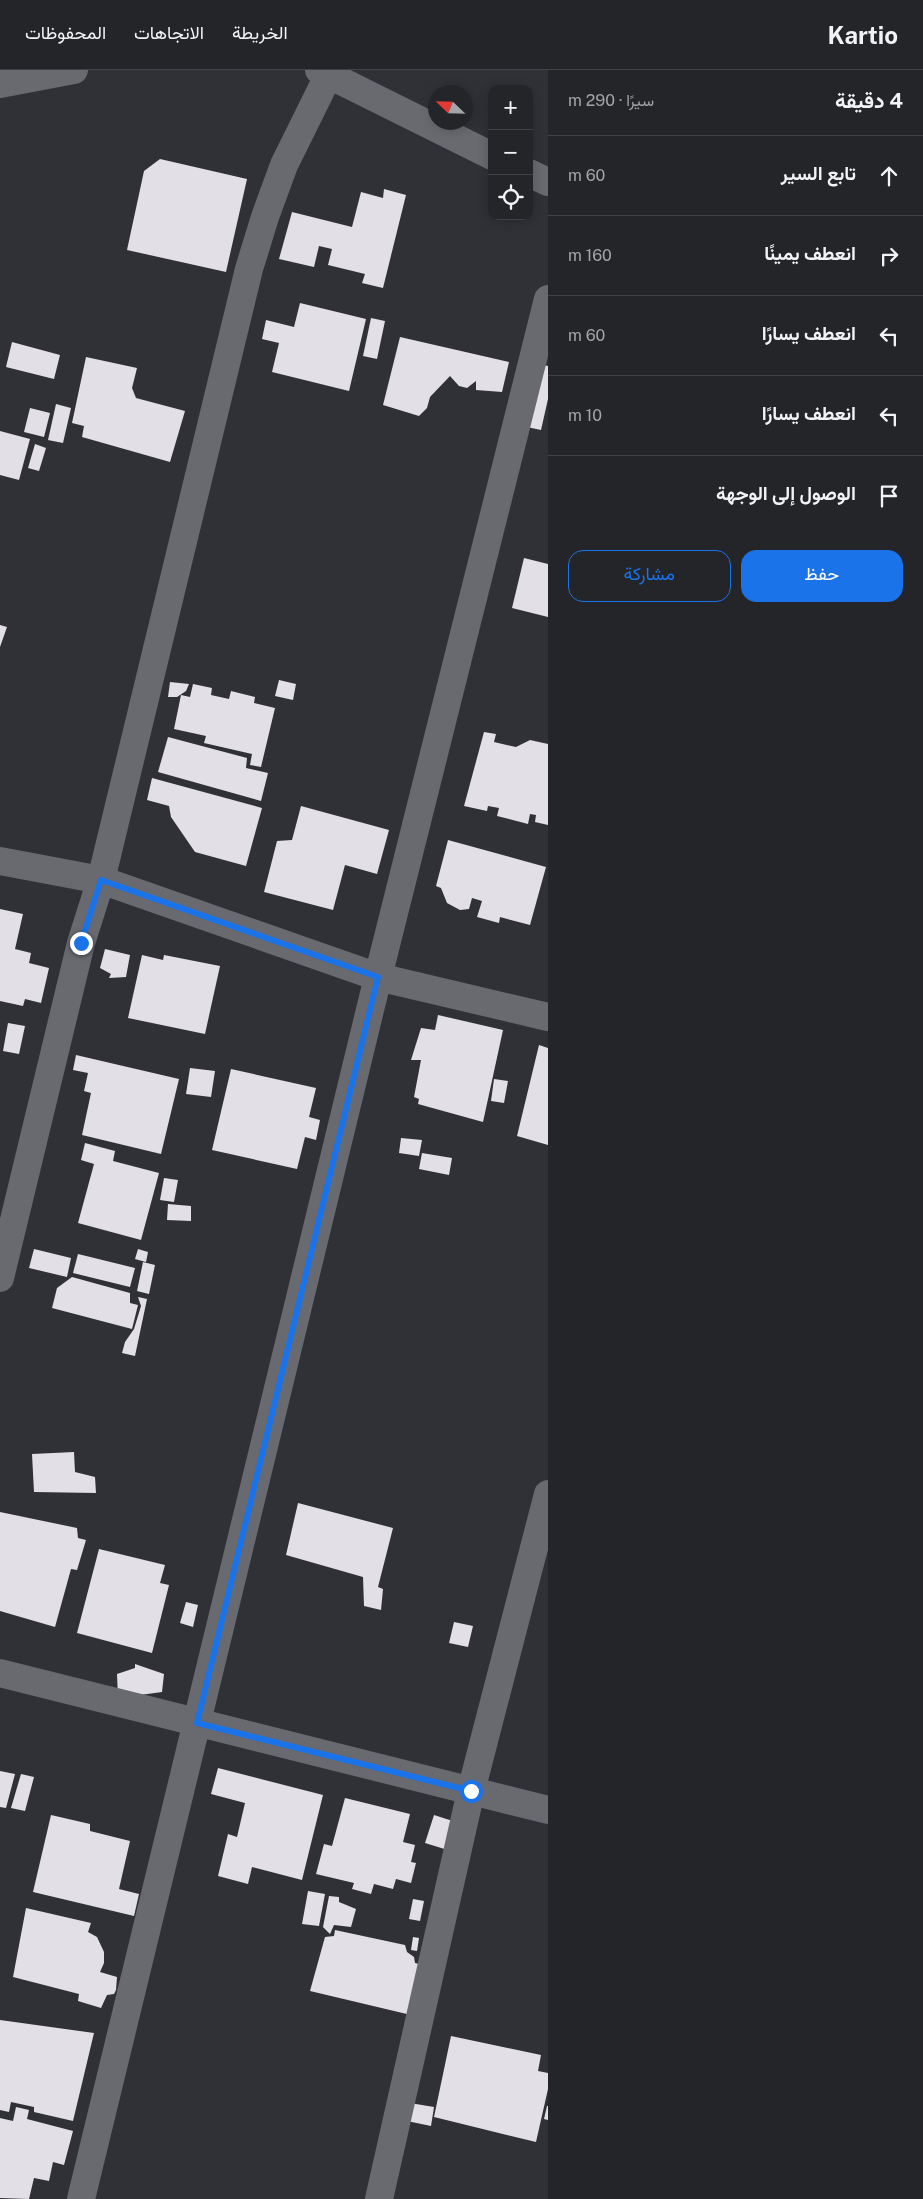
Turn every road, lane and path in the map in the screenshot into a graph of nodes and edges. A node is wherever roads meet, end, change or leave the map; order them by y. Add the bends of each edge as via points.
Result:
1 (74, 70) edge
2 (324, 72) edge
3 (0, 84) edge
4 (488, 154) edge
5 (533, 175) edge
6 (548, 182) edge
7 (548, 299) edge
8 (0, 861) edge
9 (101, 880) junction
10 (378, 977) junction
11 (548, 1017) edge
12 (0, 1278) edge
13 (548, 1494) edge
14 (0, 1673) edge
15 (197, 1723) junction
16 (471, 1791) junction
17 (548, 1810) edge
18 (81, 2199) edge
19 (379, 2199) edge

1 - 3 street
2 - 4 street
2 - 9 street via 284,165 250,269
5 - 6 street
7 - 10 street
8 - 9 street
9 - 10 street
9 - 12 street via 81,943
10 - 11 street
10 - 15 street
13 - 16 street
14 - 15 street
15 - 16 street
15 - 18 street
16 - 17 street
16 - 19 street

